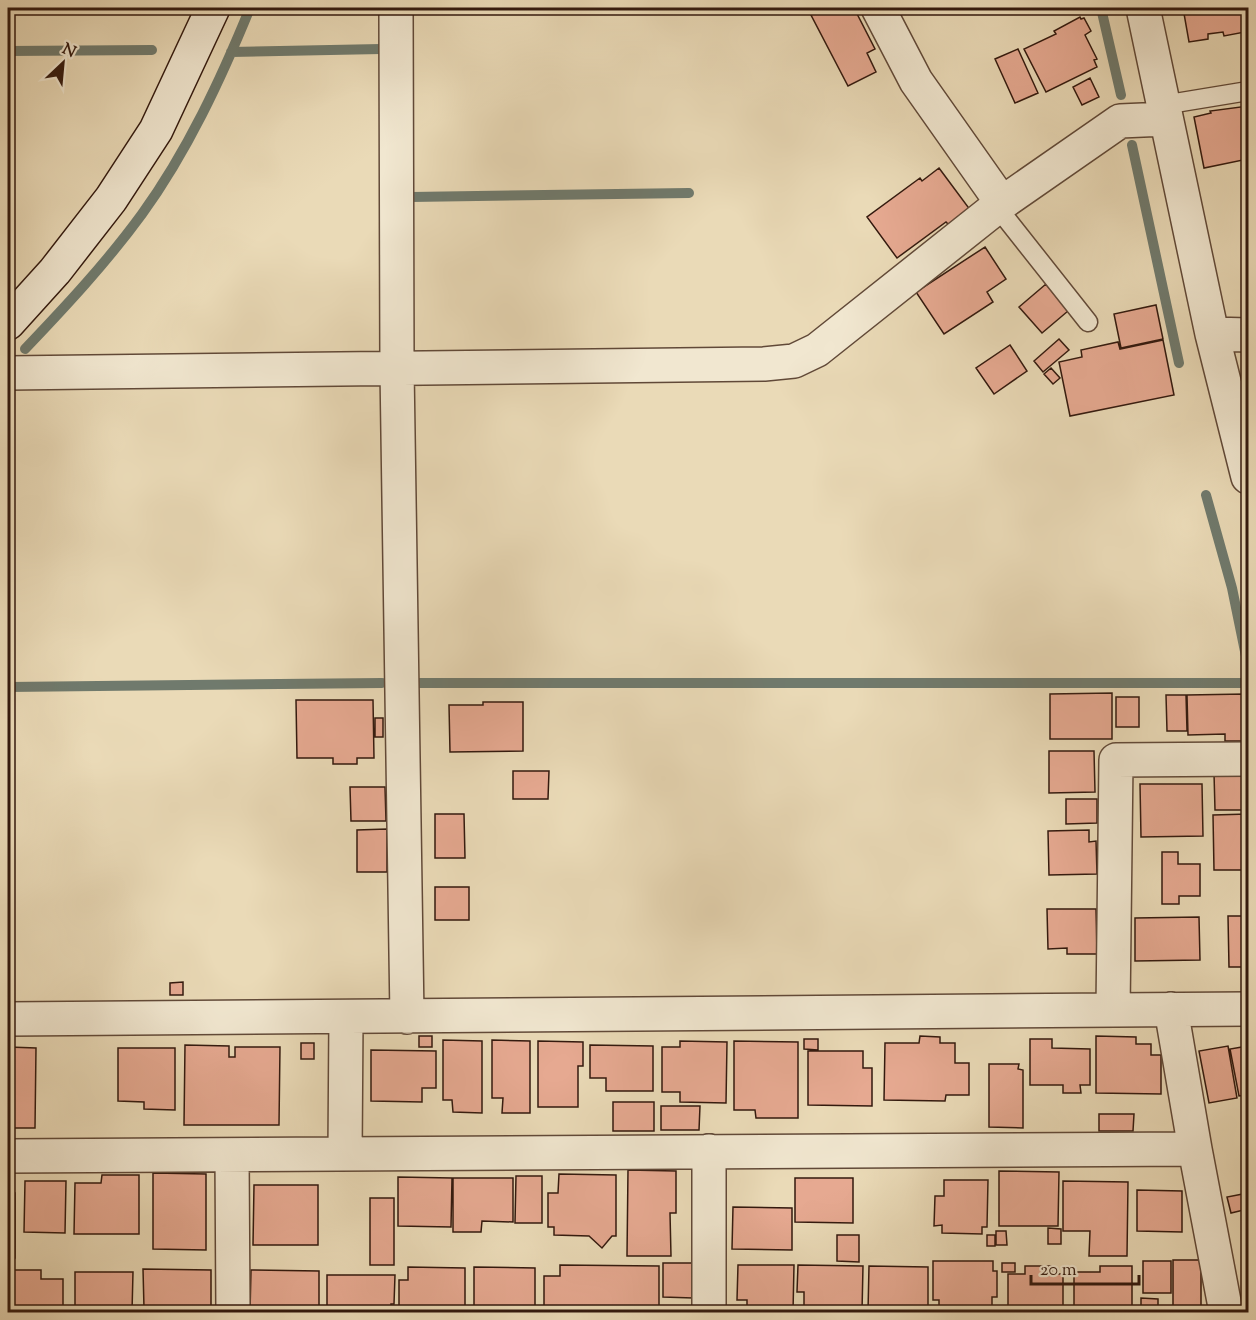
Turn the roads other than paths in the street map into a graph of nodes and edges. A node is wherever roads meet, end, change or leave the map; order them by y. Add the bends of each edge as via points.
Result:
1 (213, 8) edge
2 (396, 8) edge
3 (878, 8) edge
4 (1143, 8) edge
5 (1248, 92) edge
6 (1165, 112) junction
7 (1000, 205) junction
8 (1088, 322) dead end
9 (8, 323) edge
10 (1212, 334) junction
11 (1248, 335) edge
12 (397, 369) junction
13 (8, 373) edge
14 (1248, 477) edge
15 (1248, 759) edge
16 (1171, 1009) junction
17 (1248, 1009) edge
18 (1113, 1010) junction
19 (407, 1017) junction
20 (346, 1018) junction
21 (8, 1019) edge
22 (1195, 1149) junction
23 (709, 1151) junction
24 (345, 1154) junction
25 (232, 1155) junction
26 (8, 1156) edge
27 (233, 1312) edge
28 (709, 1312) edge
29 (1226, 1312) edge

1 - 9 street via 156,130 104,208
2 - 12 street
3 - 7 street via 916,81
4 - 6 street
5 - 6 lane
6 - 7 street via 1120,121
6 - 10 street
7 - 8 lane
7 - 12 street via 817,350 794,362
10 - 11 street
10 - 14 street
12 - 13 street
12 - 19 street
15 - 18 street via 1116,760
16 - 17 street
16 - 18 street
16 - 22 street
18 - 19 street
19 - 20 street
20 - 21 street
20 - 24 street
22 - 23 street
22 - 29 street
23 - 24 street
23 - 28 street
24 - 25 street
25 - 26 street
25 - 27 street

